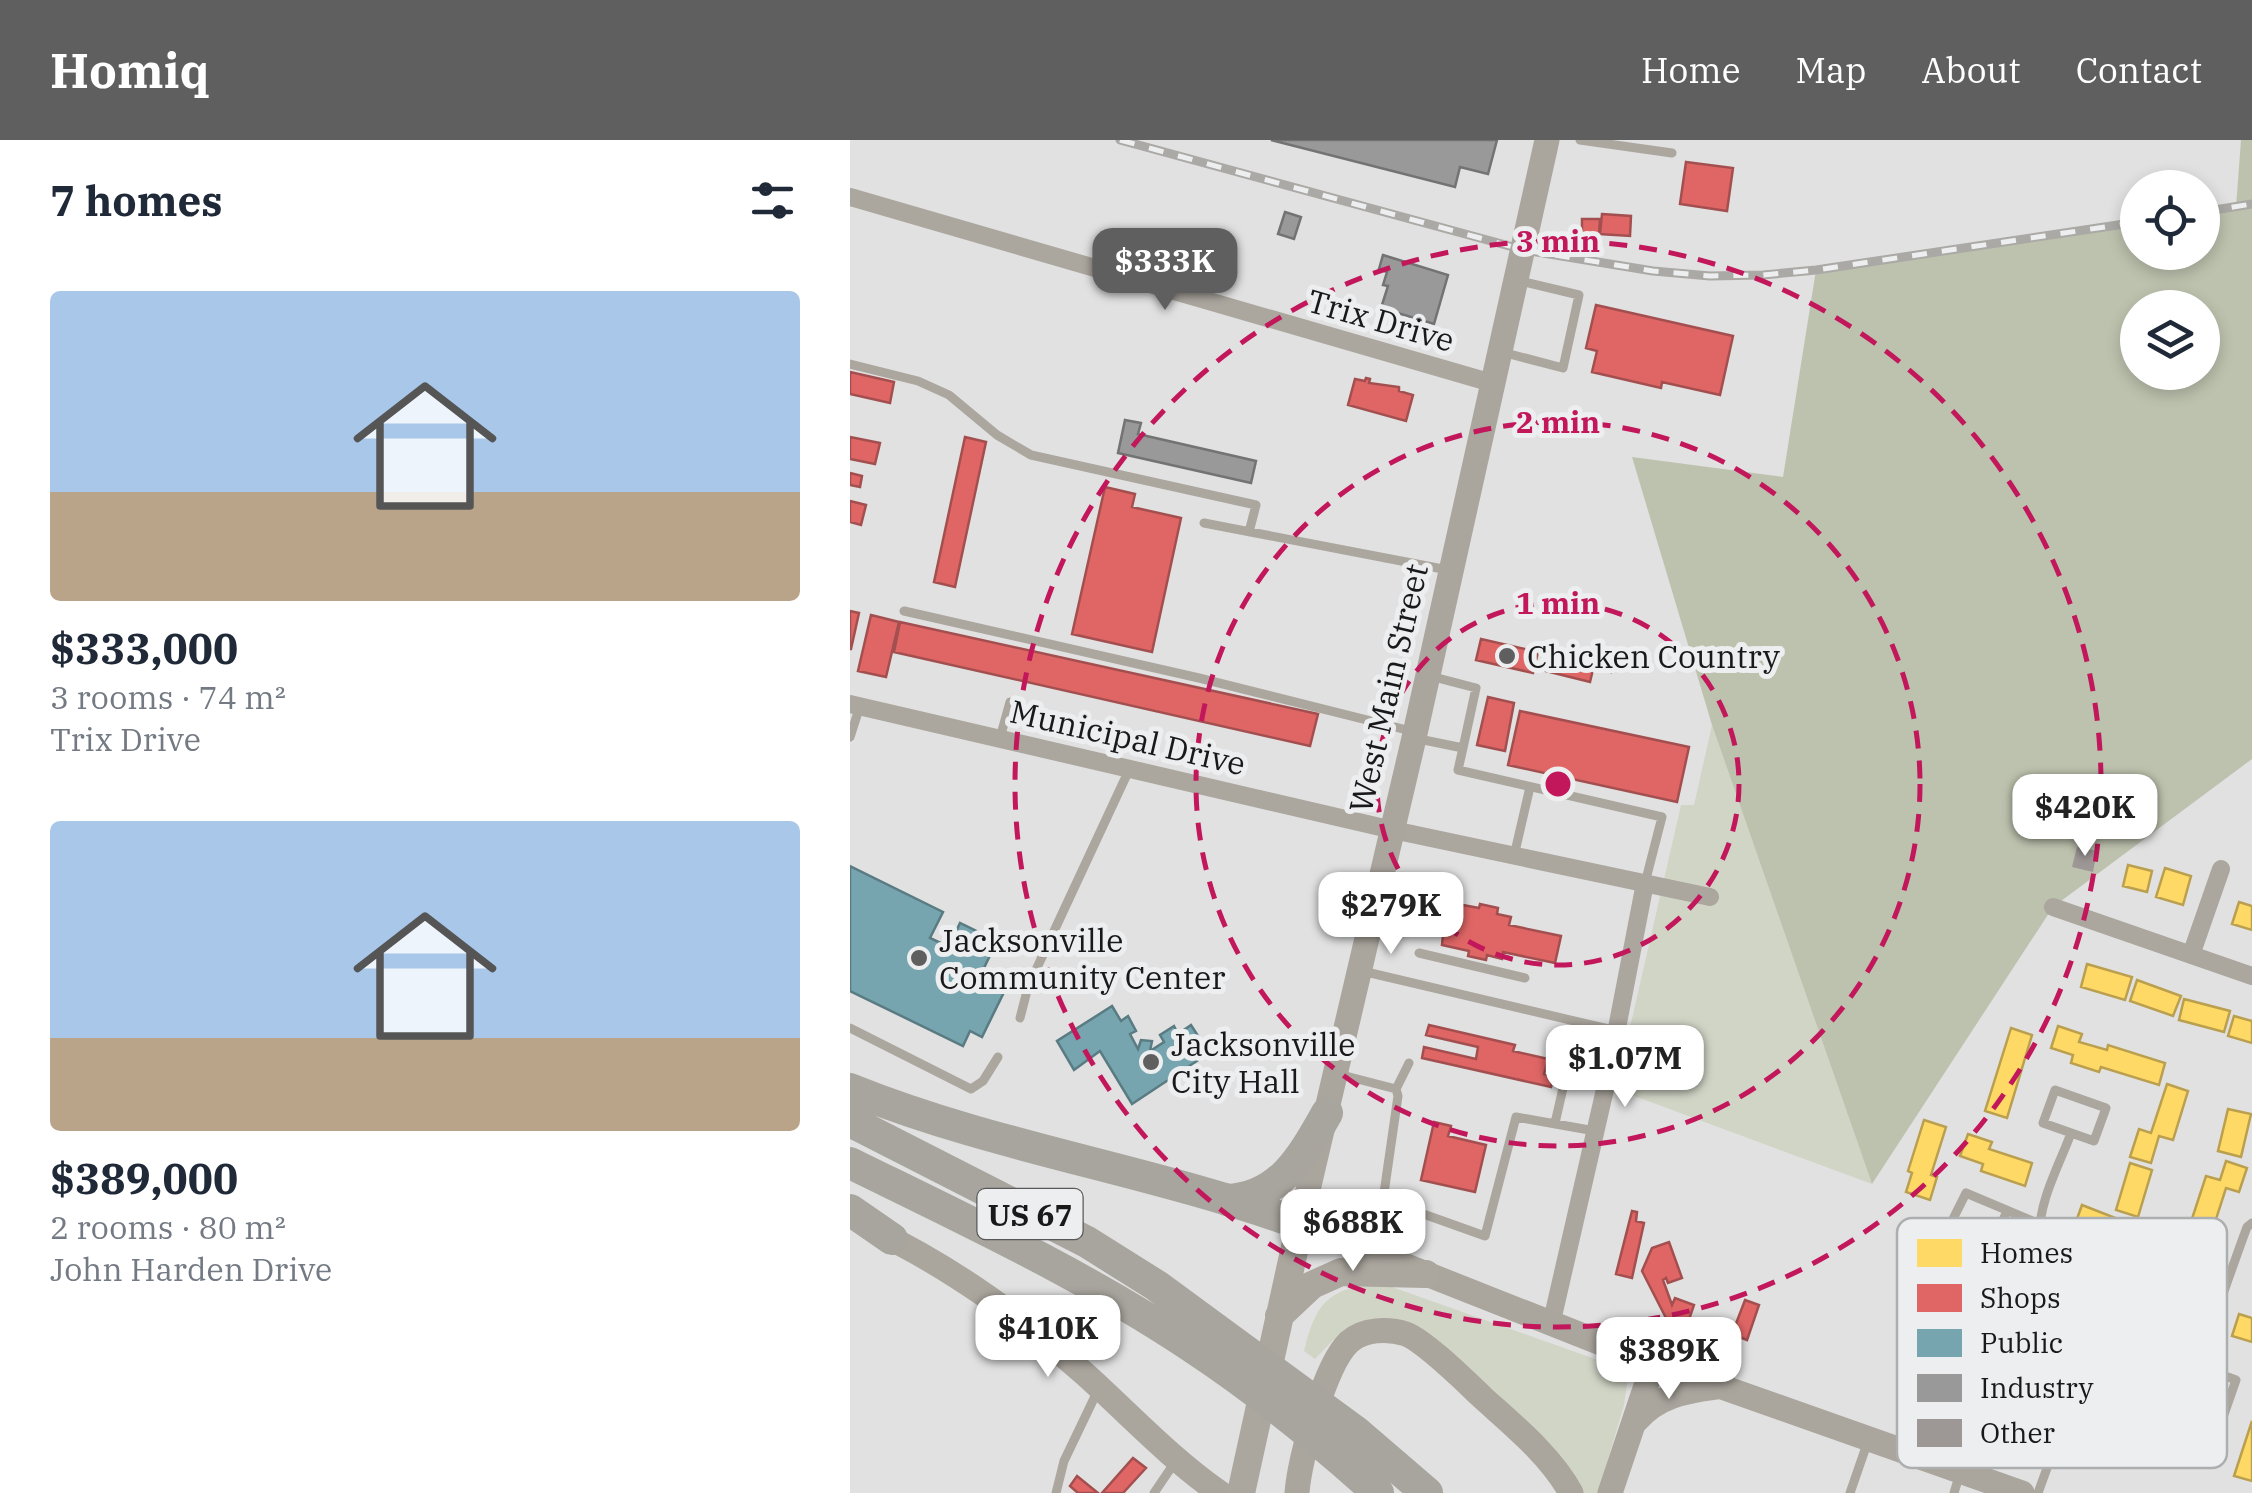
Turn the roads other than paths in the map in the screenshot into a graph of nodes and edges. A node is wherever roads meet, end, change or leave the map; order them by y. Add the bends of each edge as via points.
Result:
1 (1547, 140) edge
2 (1580, 140) edge
3 (1672, 153) dead end
4 (850, 197) edge
5 (1517, 280) junction
6 (1500, 352) junction
7 (850, 364) edge
8 (1492, 383) junction
9 (1204, 523) dead end
10 (1249, 532) junction
11 (1450, 571) junction
12 (904, 611) dead end
13 (1427, 675) junction
14 (1010, 702) dead end
15 (855, 705) edge
16 (1414, 735) junction
17 (850, 737) edge
18 (1000, 738) junction
19 (1463, 748) junction
20 (1130, 768) junction
21 (1530, 788) junction
22 (1393, 830) junction
23 (1514, 856) junction
24 (2221, 868) dead end
25 (1645, 884) junction
26 (1710, 897) dead end
27 (2053, 907) dead end
28 (1418, 953) dead end
29 (2191, 955) junction
30 (1359, 971) junction
31 (2252, 976) edge
32 (1525, 978) dead end
33 (1020, 1018) dead end
34 (1578, 1023) junction
35 (850, 1028) edge
36 (1617, 1031) junction
37 (998, 1057) dead end
38 (1409, 1063) dead end
39 (1338, 1074) junction
40 (850, 1089) edge
41 (1396, 1090) junction
42 (1327, 1114) junction
43 (850, 1121) edge
44 (1554, 1124) junction
45 (1595, 1132) junction
46 (2071, 1133) junction
47 (850, 1163) edge
48 (1226, 1200) junction
49 (850, 1210) edge
50 (2007, 1211) junction
51 (1954, 1218) edge
52 (2004, 1218) edge
53 (2024, 1218) edge
54 (2043, 1218) edge
55 (850, 1219) edge
56 (2252, 1223) edge
57 (1300, 1224) junction
58 (892, 1239) junction
59 (1426, 1274) junction
60 (2227, 1283) edge
61 (1278, 1317) junction
62 (1551, 1325) junction
63 (1199, 1333) junction
64 (1654, 1362) junction
65 (2227, 1377) edge
66 (1720, 1387) junction
67 (1099, 1388) junction
68 (2227, 1406) edge
69 (1633, 1425) junction
70 (1869, 1438) junction
71 (1347, 1445) junction
72 (1897, 1452) edge
73 (1177, 1460) junction
74 (1929, 1468) edge
75 (2047, 1468) edge
76 (1957, 1482) edge
77 (2013, 1492) edge
78 (1056, 1493) edge
79 (1154, 1493) edge
80 (1220, 1493) edge
81 (1241, 1493) edge
82 (1297, 1493) edge
83 (1378, 1493) edge
84 (1427, 1493) edge
85 (1571, 1493) edge
86 (1610, 1493) edge
87 (1850, 1493) edge
88 (2038, 1493) edge

1 - 5 main road, West Main Street
2 - 3 lane
4 - 8 street, Trix Drive
5 - 6 main road, West Main Street
5 - 6 lane via 1579,295 1563,368
6 - 8 main road, West Main Street
7 - 10 lane via 918,380 949,395 1031,454 1256,505
8 - 11 main road, West Main Street
9 - 10 lane
10 - 11 lane
11 - 13 main road, West Main Street
12 - 16 lane
13 - 16 main road, West Main Street
13 - 19 lane via 1476,688
14 - 18 lane
15 - 17 lane
15 - 18 street, Municipal Drive
16 - 19 lane
16 - 22 main road, West Main Street
18 - 20 street, Municipal Drive
19 - 21 lane via 1458,770
20 - 22 street, Municipal Drive
20 - 33 lane via 1028,986
21 - 23 lane
21 - 25 lane via 1662,816
22 - 23 street, Municipal Drive
22 - 30 main road, West Main Street
23 - 25 street, Municipal Drive
24 - 29 street
25 - 26 street, Municipal Drive
25 - 36 street
27 - 29 street
28 - 32 lane
29 - 31 street
30 - 34 lane
30 - 39 main road, West Main Street
34 - 36 lane
34 - 44 lane
35 - 37 lane via 971,1089
36 - 45 street
38 - 41 lane
39 - 41 lane
39 - 42 main road, West Main Street
40 - 48 highway via 971,1131
41 - 44 lane via 1384,1198 1484,1236 1513,1120
42 - 48 highway via 1298,1163 1271,1188
42 - 57 main road, West Main Street
43 - 63 highway, US 67 via 1087,1242
44 - 45 lane
45 - 62 street
46 - 46 lane via 2094,1141 2106,1108 2055,1090 2043,1123
46 - 54 lane
47 - 63 highway, US 67
48 - 57 highway
49 - 58 highway
50 - 51 lane via 1966,1193
50 - 52 lane
50 - 53 lane
55 - 58 main road
56 - 60 lane
57 - 59 main road
57 - 61 main road, West Main Street
58 - 67 main road via 972,1288
59 - 61 main road via 1341,1272 1312,1285
59 - 62 main road
61 - 81 main road, West Main Street
62 - 64 main road
63 - 71 highway, US 67
64 - 66 main road
64 - 69 main road
65 - 68 lane via 2236,1380
66 - 69 main road via 1667,1397
66 - 70 main road
67 - 73 main road
67 - 78 lane
69 - 86 main road
70 - 72 main road
70 - 87 lane
71 - 83 highway, US 67
71 - 84 highway, US 67
73 - 79 lane
73 - 80 main road
74 - 76 main road
75 - 88 lane
76 - 77 main road
82 - 85 main road via 1336,1357 1362,1333 1380,1330 1410,1335 1467,1383 1554,1466

